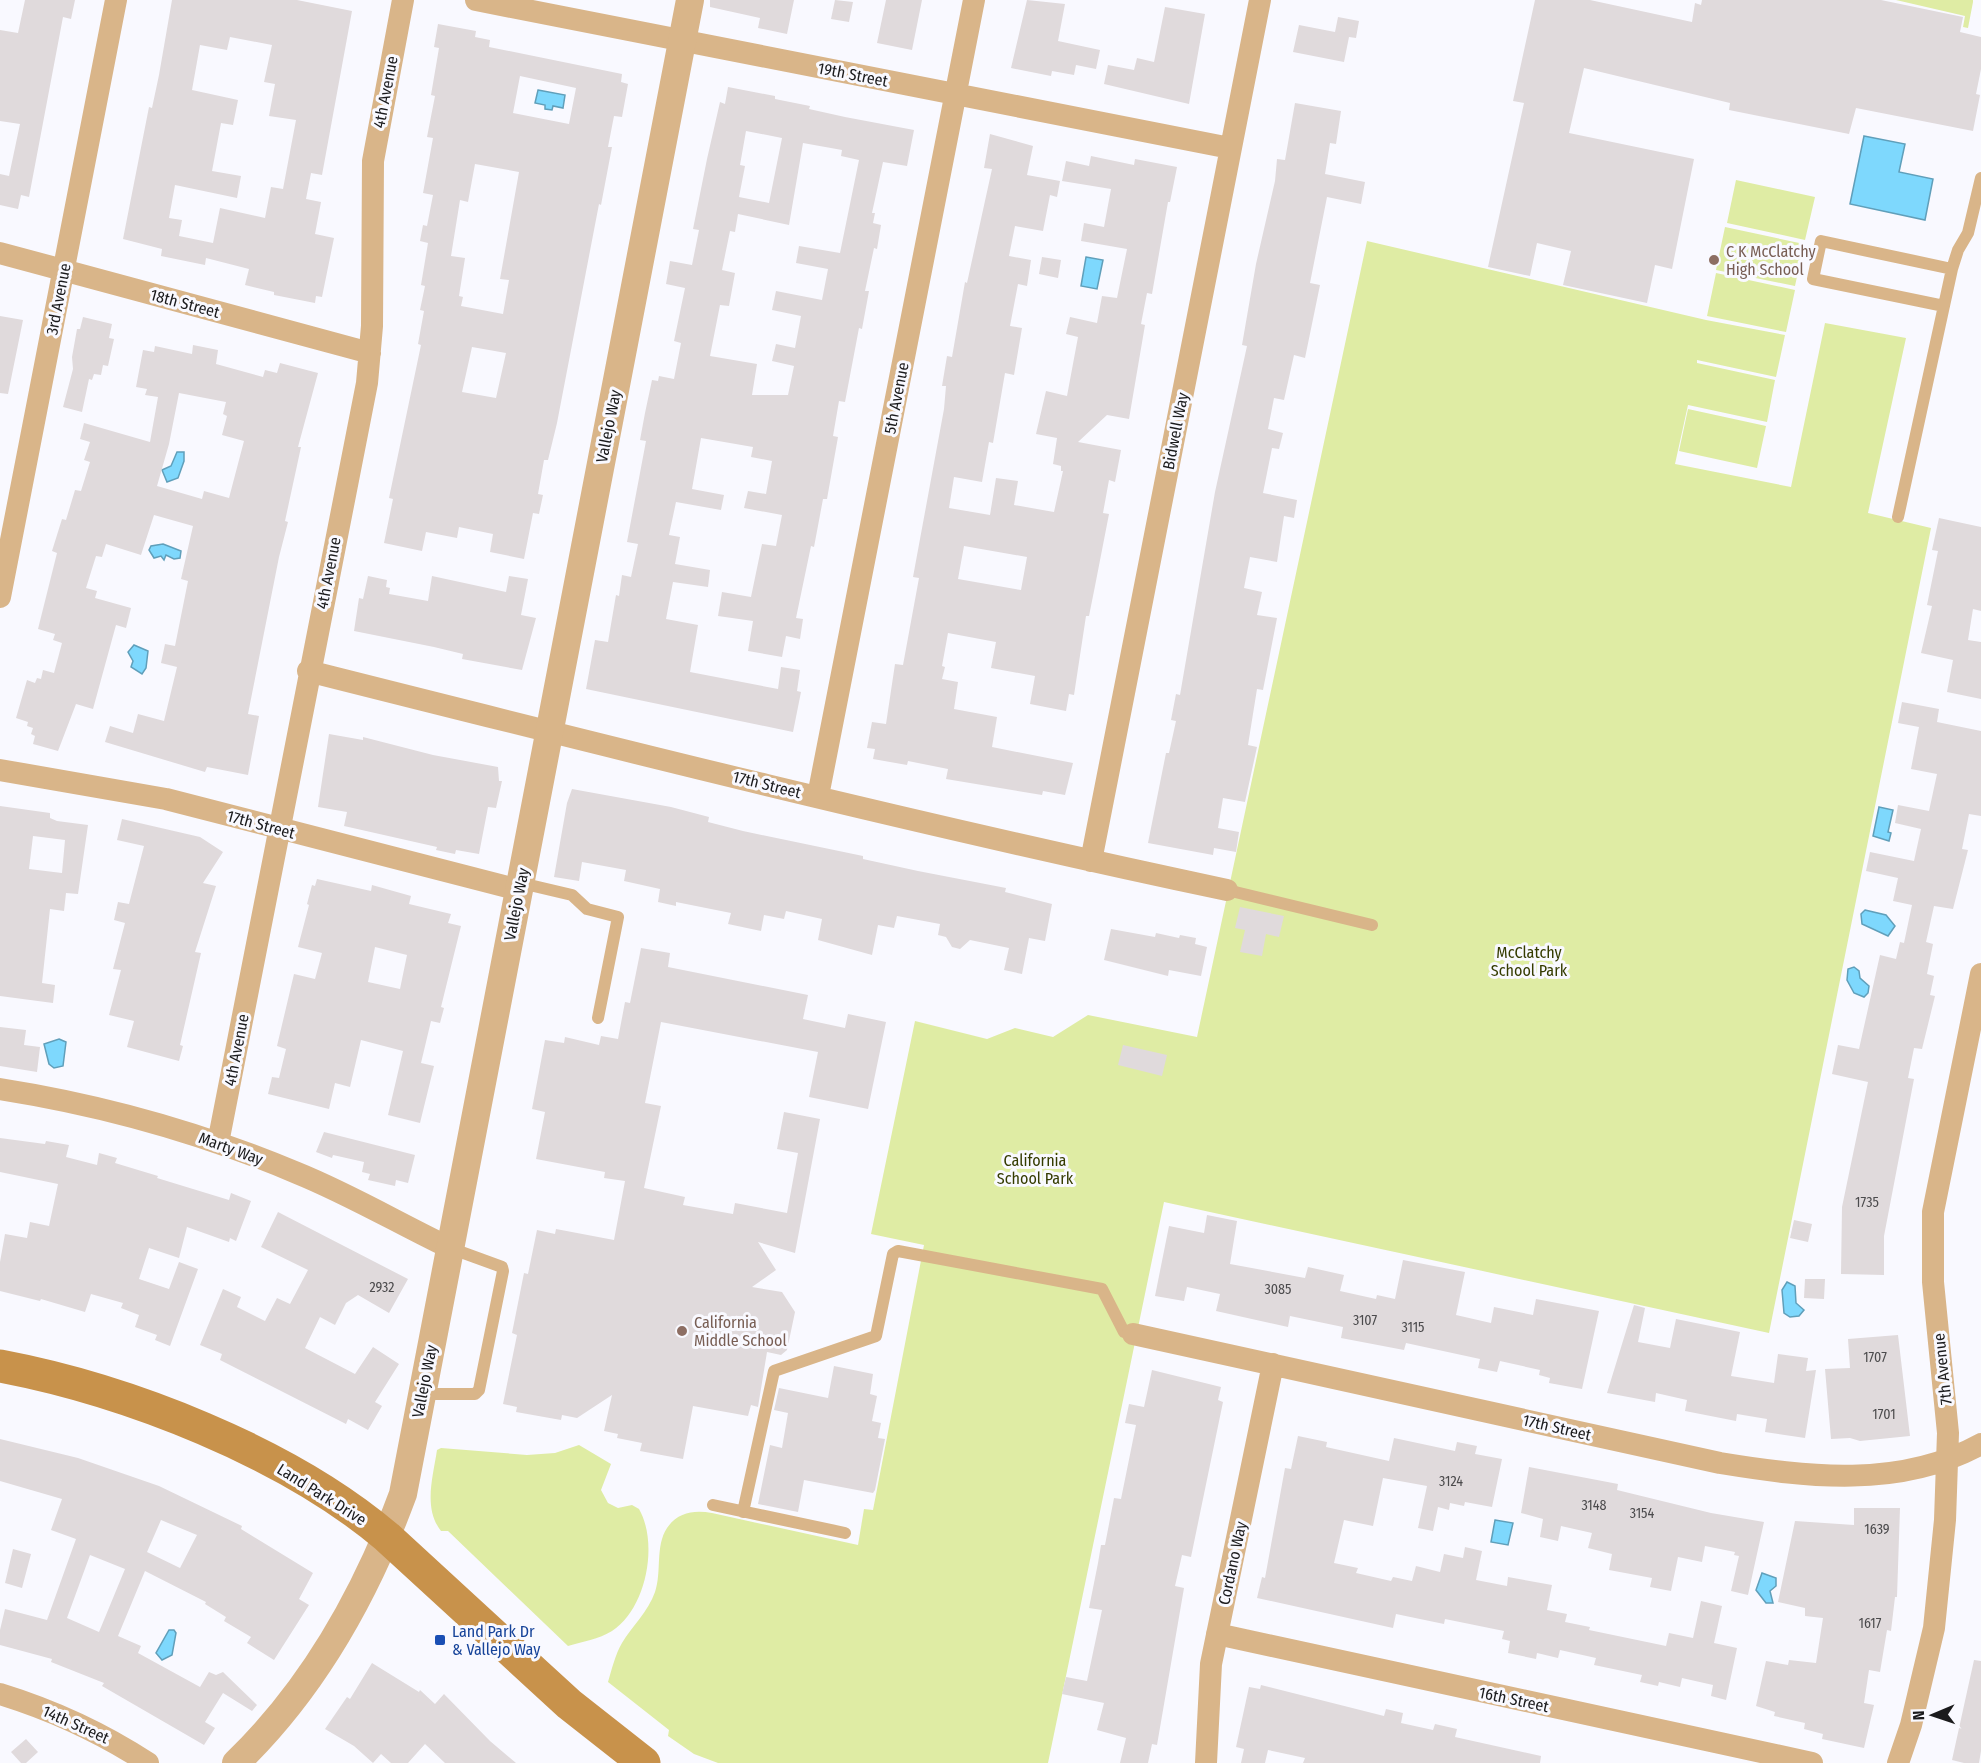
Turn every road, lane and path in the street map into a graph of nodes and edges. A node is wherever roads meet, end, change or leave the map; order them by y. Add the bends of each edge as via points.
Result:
1 (116, 0) edge
2 (403, 0) edge
3 (476, 0) edge
4 (690, 0) edge
5 (974, 0) edge
6 (1260, 0) edge
7 (682, 40) junction
8 (956, 95) junction
9 (1230, 148) junction
10 (1981, 178) edge
11 (0, 253) edge
12 (1952, 269) junction
13 (63, 270) junction
14 (1944, 306) junction
15 (370, 353) junction
16 (1898, 517) dead end
17 (6, 528) edge
18 (0, 597) edge
19 (309, 671) junction
20 (549, 730) junction
21 (0, 770) edge
22 (818, 796) junction
23 (278, 829) junction
24 (1090, 861) junction
25 (520, 886) junction
26 (1227, 890) joint
27 (1372, 925) dead end
28 (1981, 974) edge
29 (598, 1018) dead end
30 (0, 1089) edge
31 (218, 1143) junction
32 (448, 1247) junction
33 (1133, 1334) joint
34 (1273, 1364) junction
35 (0, 1366) edge
36 (422, 1394) junction
37 (1981, 1444) edge
38 (1946, 1458) junction
39 (713, 1505) dead end
40 (743, 1512) junction
41 (845, 1533) dead end
42 (387, 1537) junction
43 (1217, 1634) junction
44 (0, 1694) edge
45 (148, 1763) edge
46 (236, 1763) edge
47 (645, 1763) edge
48 (1206, 1763) edge
49 (1812, 1763) edge
50 (1898, 1763) edge

1 - 13 street, 3rd Avenue
2 - 15 street, 4th Avenue via 373,160
3 - 7 street, 19th Street
4 - 7 street, Vallejo Way
5 - 8 street, 5th Avenue
6 - 9 street, Bidwell Way
7 - 8 street, 19th Street
7 - 20 street, Vallejo Way
8 - 9 street, 19th Street
8 - 22 street, 5th Avenue
9 - 24 street, Bidwell Way
10 - 12 lane via 1968,233
11 - 13 street, 18th Street
12 - 14 lane
12 - 14 lane via 1821,242 1813,279
13 - 15 street, 18th Street
13 - 17 street, 3rd Avenue
14 - 16 lane
15 - 19 street, 4th Avenue
17 - 18 street, 3rd Avenue
19 - 20 street, 17th Street
19 - 23 street, 4th Avenue
20 - 22 street, 17th Street
20 - 25 street, Vallejo Way
21 - 23 street, 17th Street via 155,796
22 - 24 street, 17th Street
23 - 25 street, 17th Street
23 - 31 street, 4th Avenue
24 - 26 street, 17th Street
25 - 29 lane via 572,894 587,909 618,918
25 - 32 street, Vallejo Way
26 - 27 lane
28 - 38 street, 7th Avenue via 1933,1212 1933,1282 1947,1418
30 - 31 street, Marty Way via 107,1110
31 - 32 street, Marty Way via 299,1173
32 - 36 street, Vallejo Way
32 - 36 lane via 492,1262 503,1271 479,1390 475,1394
33 - 34 street, 17th Street
33 - 40 lane via 1124,1332 1102,1289 898,1251 892,1254 876,1336 774,1371
34 - 38 street, 17th Street via 1765,1470 1851,1477 1922,1467
34 - 43 street, Cordano Way
35 - 42 main road, Land Park Drive via 92,1388 207,1432 322,1491
36 - 42 street, Vallejo Way via 403,1494
37 - 38 street, 17th Street
38 - 50 street, 7th Avenue via 1934,1628
39 - 40 lane
40 - 41 lane
42 - 46 street, Vallejo Way via 318,1668 295,1700
42 - 47 main road, Land Park Drive via 568,1704
43 - 48 street, Cordano Way via 1209,1682
43 - 49 street, 16th Street
44 - 45 street, 14th Street via 68,1719 120,1744

